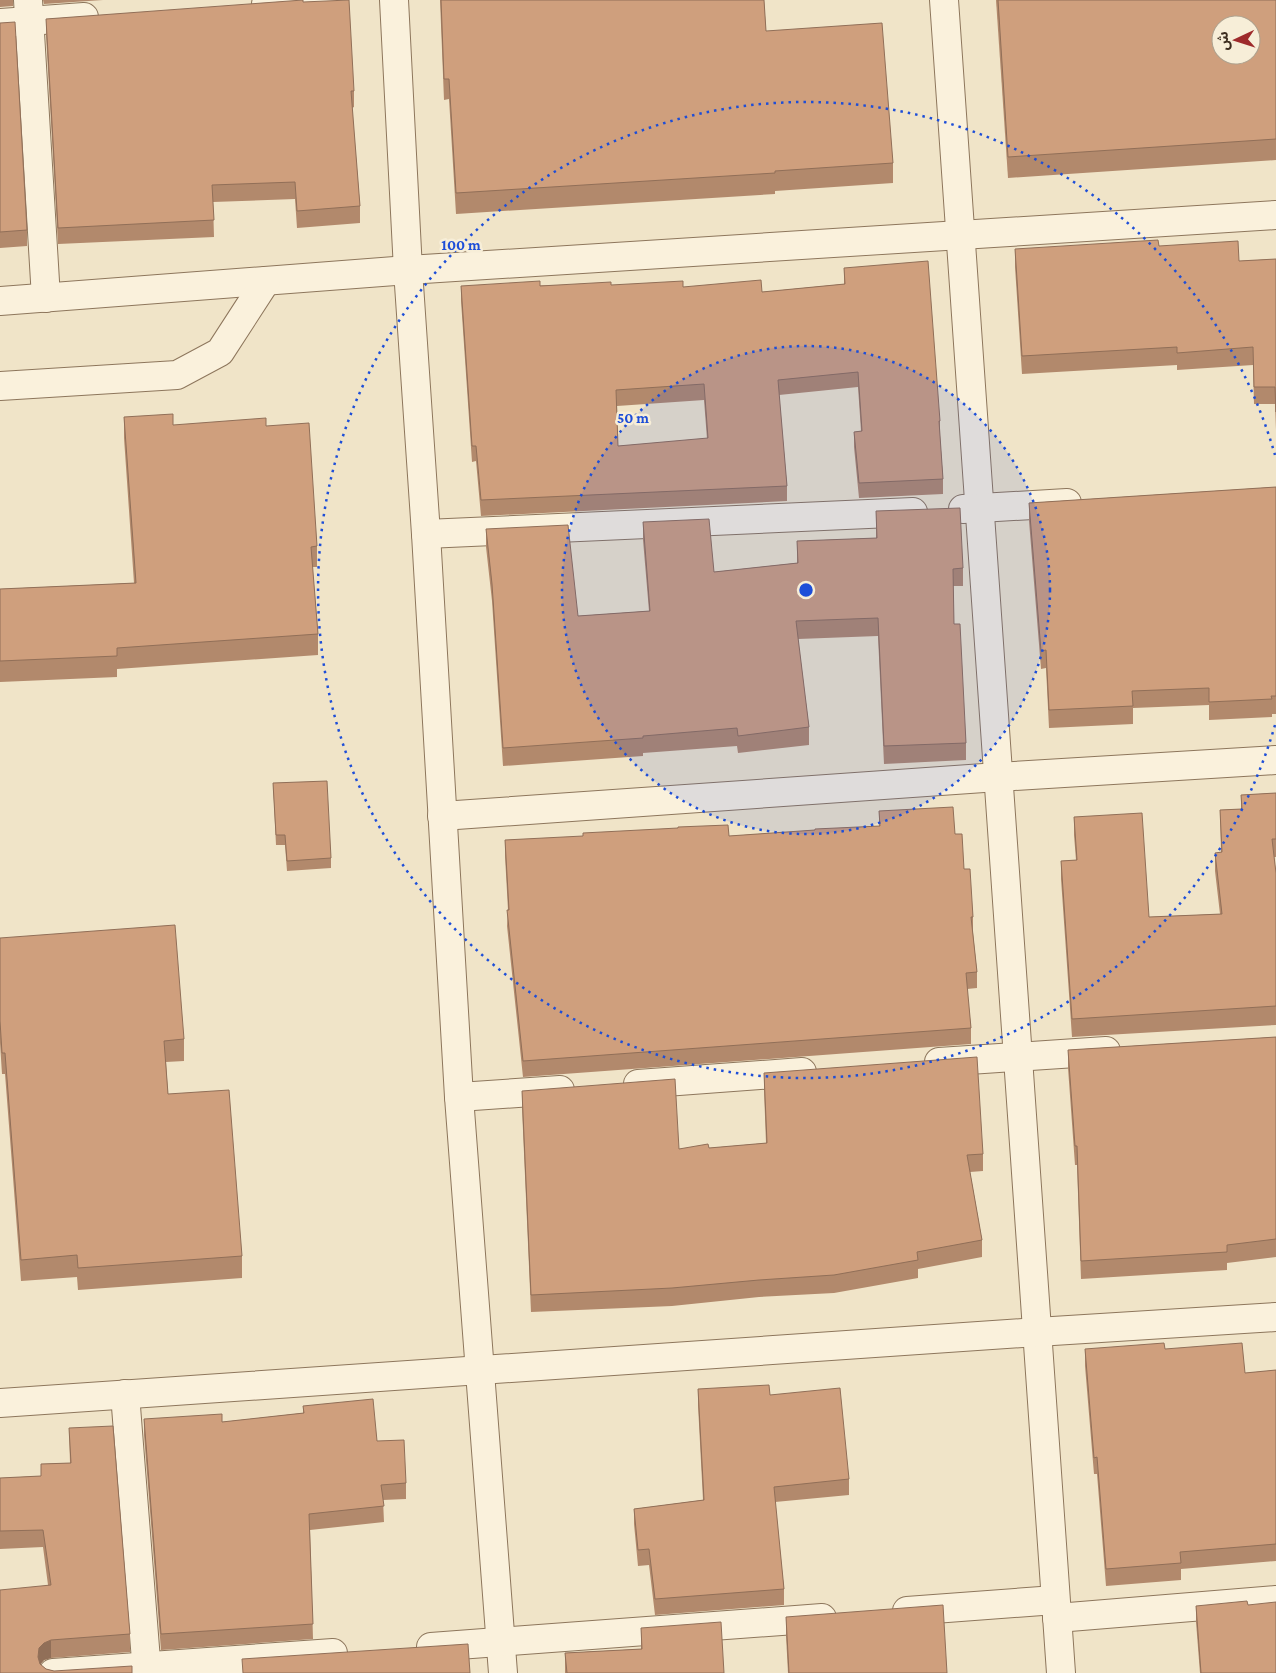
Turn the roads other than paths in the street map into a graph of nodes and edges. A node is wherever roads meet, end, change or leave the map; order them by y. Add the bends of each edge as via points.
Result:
1 (322, 0) edge
2 (394, 0) edge
3 (944, 0) edge
4 (244, 6) edge
5 (29, 10) edge
6 (108, 15) edge
7 (0, 23) edge
8 (1276, 214) edge
9 (960, 234) junction
10 (408, 270) junction
11 (266, 281) junction
12 (46, 298) junction
13 (0, 301) edge
14 (0, 386) edge
15 (1089, 501) edge
16 (981, 508) junction
17 (426, 534) junction
18 (1276, 760) edge
19 (998, 777) junction
20 (442, 816) junction
21 (1127, 1049) edge
22 (1017, 1056) junction
23 (918, 1063) edge
24 (828, 1070) edge
25 (618, 1086) edge
26 (589, 1088) edge
27 (459, 1098) junction
28 (1276, 1317) edge
29 (1037, 1332) junction
30 (480, 1371) junction
31 (125, 1394) junction
32 (0, 1403) edge
33 (1276, 1600) edge
34 (1056, 1609) junction
35 (887, 1612) edge
36 (847, 1616) edge
37 (500, 1642) junction
38 (402, 1649) edge
39 (353, 1652) edge
40 (146, 1669) edge
41 (53, 1673) edge
42 (503, 1673) edge
43 (1060, 1673) edge

1 - 4 street
2 - 10 street
3 - 9 street
5 - 6 street
5 - 7 street
5 - 12 street
8 - 9 street
9 - 10 street
9 - 16 street
10 - 11 street
10 - 17 street
11 - 12 street
11 - 14 street via 220,352 177,375
12 - 13 street
15 - 16 street
16 - 17 street
16 - 19 street
17 - 20 street
18 - 19 street
19 - 20 street
19 - 22 street
20 - 27 street
21 - 22 street
22 - 23 street
22 - 29 street
24 - 25 street
26 - 27 street
27 - 30 street
28 - 29 street
29 - 30 street
29 - 34 street
30 - 31 street
30 - 37 street
31 - 32 street
31 - 40 street
33 - 34 street
34 - 35 street
34 - 43 street
36 - 37 street
37 - 38 street
37 - 42 street
39 - 40 street
40 - 41 street

